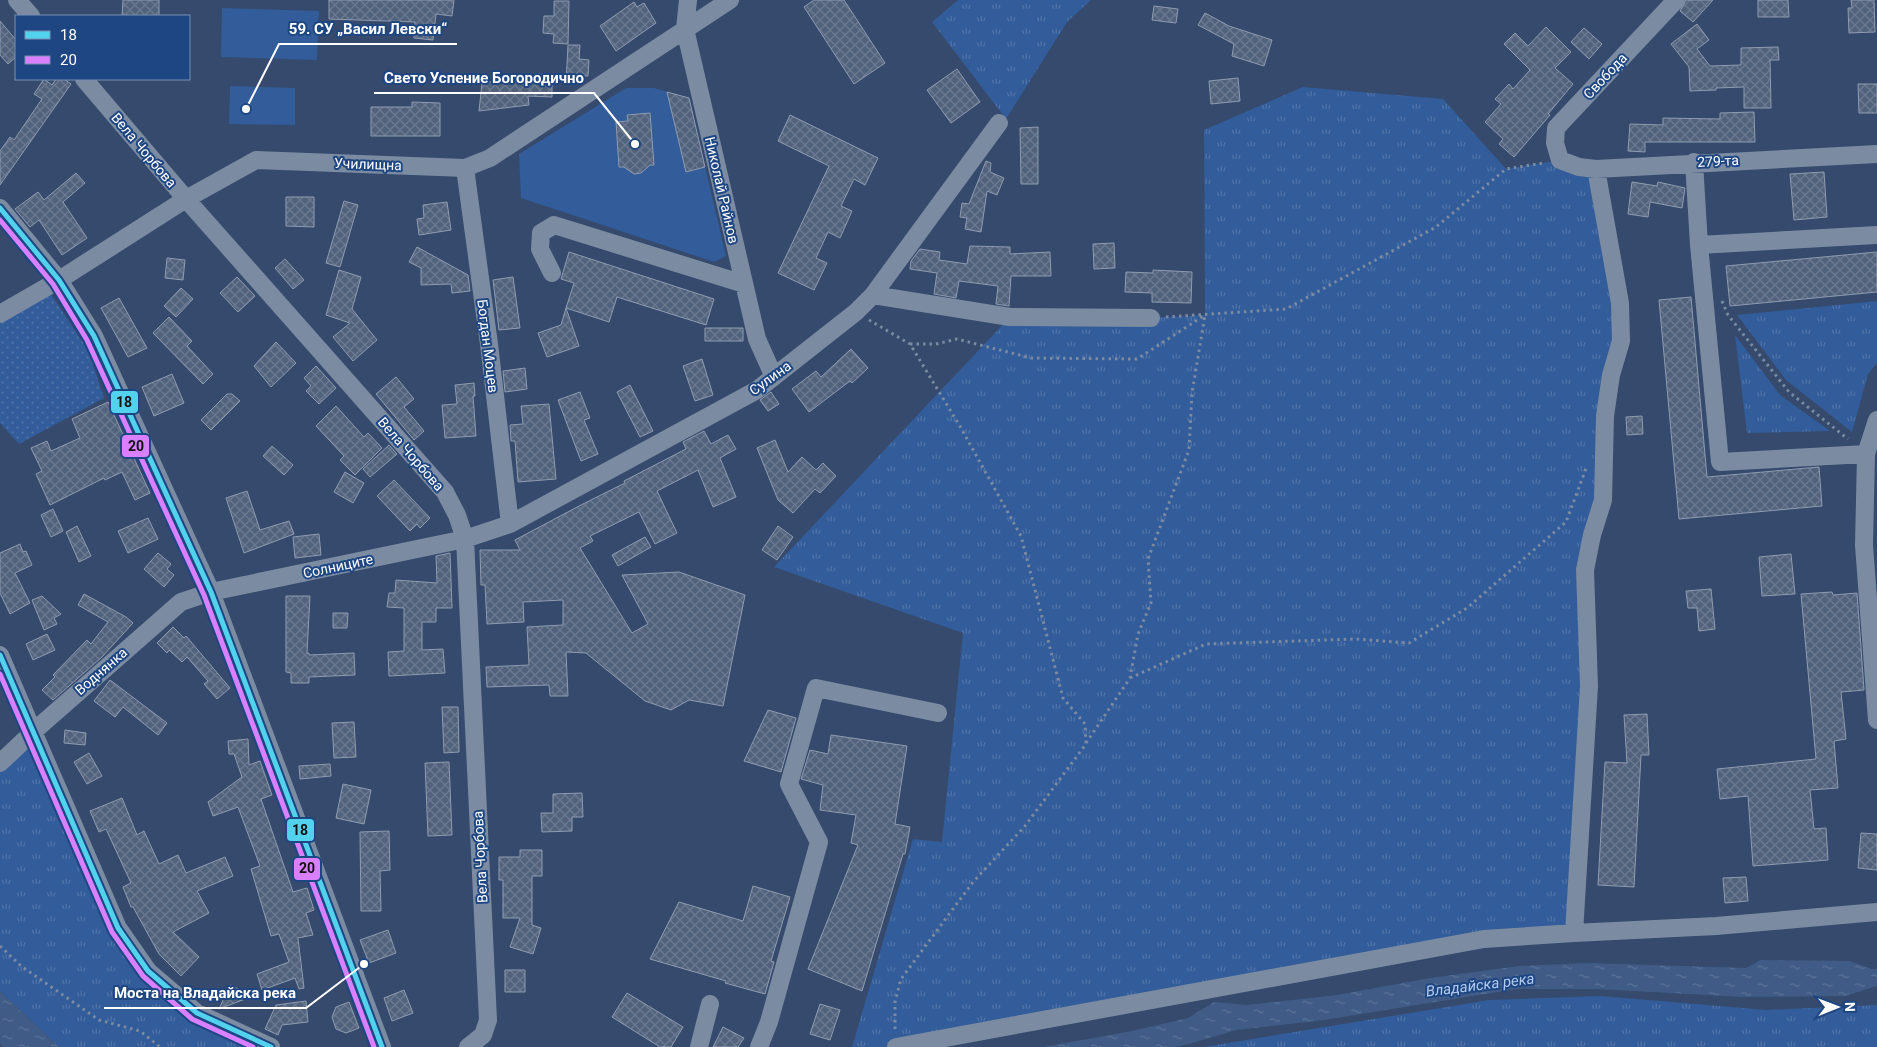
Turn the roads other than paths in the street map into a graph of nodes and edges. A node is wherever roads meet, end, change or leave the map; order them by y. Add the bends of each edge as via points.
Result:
1 (17, 0) edge
2 (688, 0) edge
3 (730, 0) edge
4 (1676, 0) edge
5 (30, 15) edge
6 (684, 29) junction
7 (85, 80) edge
8 (1000, 123) dead end
9 (1877, 154) edge
10 (1560, 160) joint
11 (1694, 162) junction
12 (464, 168) junction
13 (1596, 169) junction
14 (186, 199) junction
15 (0, 208) edge
16 (1877, 235) edge
17 (1699, 245) junction
18 (552, 273) dead end
19 (59, 280) junction
20 (744, 284) junction
21 (873, 295) junction
22 (0, 314) edge
23 (1151, 318) road end
24 (774, 377) junction
25 (1877, 420) edge
26 (1866, 454) junction
27 (510, 524) junction
28 (465, 539) junction
29 (211, 592) junction
30 (0, 655) edge
31 (938, 714) dead end
32 (1877, 720) edge
33 (34, 731) junction
34 (0, 763) edge
35 (1877, 912) edge
36 (1574, 933) junction
37 (710, 1004) dead end
38 (896, 1043) edge
39 (271, 1047) edge
40 (382, 1047) edge
41 (468, 1047) edge
42 (699, 1047) edge
43 (759, 1047) edge

1 - 5 street
2 - 6 street, Николай Райнов
3 - 6 street, Училищна
4 - 10 street, Свобода via 1556,128 1555,144
6 - 12 street, Училищна via 490,158
6 - 20 street, Николай Райнов
7 - 14 street, Вела Чорбова
8 - 21 street, Сулина
9 - 11 street, 279-та
10 - 13 street, 279-та
11 - 13 street, 279-та
11 - 17 street
12 - 14 street, Училищна via 256,160
12 - 27 street, Богдан Моцев
13 - 36 street via 1620,303 1621,341 1611,375 1605,416 1603,500 1585,570 1589,686
14 - 19 street, Училищна
14 - 28 street, Вела Чорбова via 445,492
15 - 19 street
16 - 17 street
17 - 26 street via 1720,462
18 - 20 street via 540,249 541,233 554,225
19 - 22 street, Училищна
19 - 29 street via 94,336
20 - 24 street, Николай Райнов via 757,339
21 - 23 street via 1010,317
21 - 24 street, Сулина
24 - 27 street, Сулина via 758,390
25 - 26 street
26 - 32 street via 1864,545
27 - 28 street, Сулина
28 - 29 street, Солниците
28 - 41 street, Вела Чорбова via 488,1020 483,1035
29 - 33 street, Воднянка via 181,602
29 - 40 street
30 - 33 street
31 - 43 street via 816,688 789,784 819,842 769,1022
33 - 34 street, Воднянка
33 - 39 street via 118,928 148,970 197,1013
35 - 36 street via 1716,926
36 - 38 street via 1484,940
37 - 42 street

